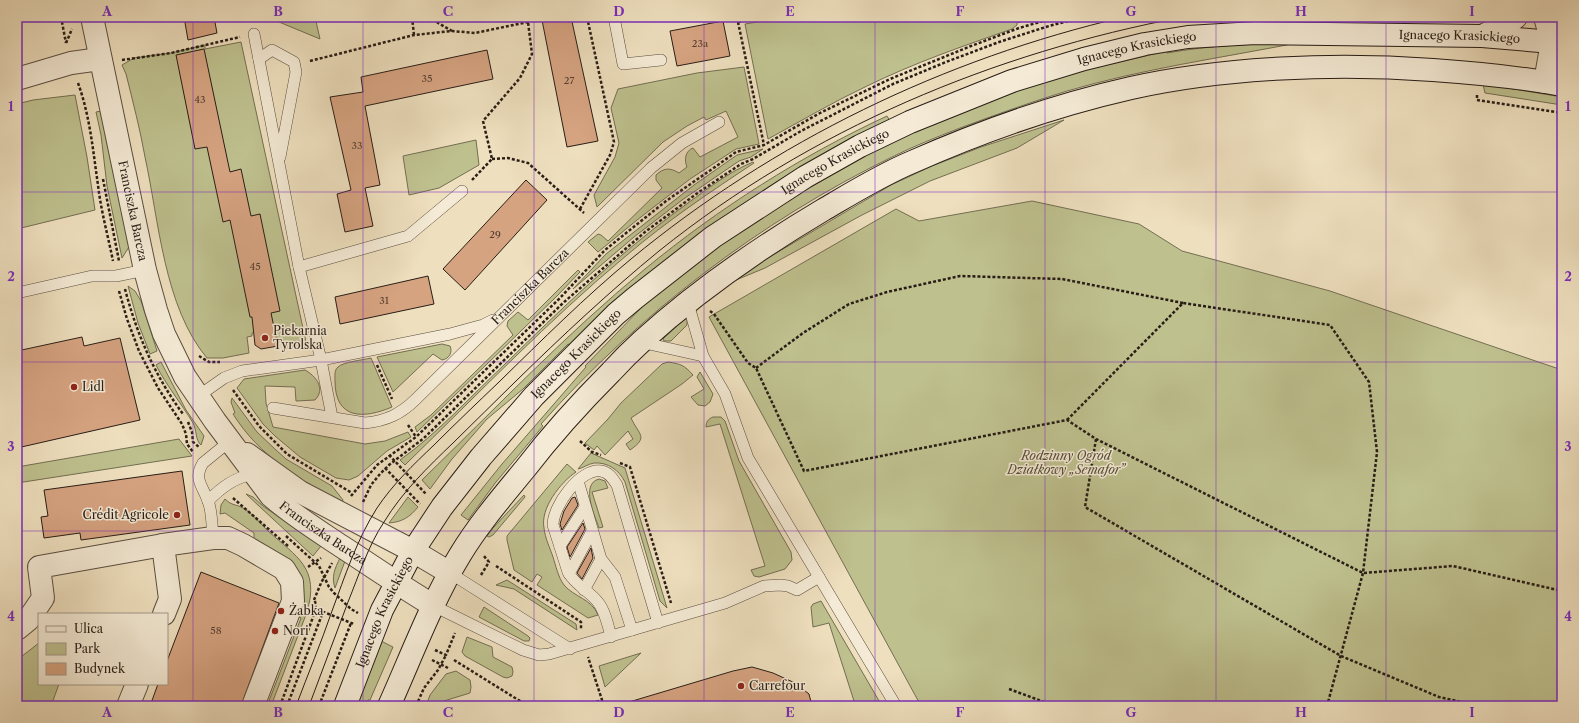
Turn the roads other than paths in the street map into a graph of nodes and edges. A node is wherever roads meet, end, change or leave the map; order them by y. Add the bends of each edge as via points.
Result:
1 (92, 17) edge
2 (614, 17) edge
3 (1516, 17) edge
4 (1545, 17) edge
5 (254, 34) road end
6 (1482, 36) junction
7 (1559, 39) edge
8 (259, 59) junction
9 (109, 60) junction
10 (662, 60) dead end
11 (17, 79) edge
12 (1553, 83) edge
13 (719, 122) dead end
14 (279, 163) junction
15 (462, 191) road end
16 (299, 267) junction
17 (145, 270) junction
18 (17, 293) edge
19 (688, 303) junction
20 (498, 318) junction
21 (640, 342) junction
22 (702, 356) junction
23 (321, 360) junction
24 (197, 397) junction
25 (273, 408) dead end
26 (332, 417) junction
27 (230, 441) junction
28 (253, 474) junction
29 (578, 481) junction
30 (208, 501) junction
31 (586, 507) junction
32 (592, 531) junction
33 (213, 538) junction
34 (163, 545) junction
35 (560, 546) junction
36 (413, 551) junction
37 (601, 559) junction
38 (450, 573) junction
39 (569, 574) junction
40 (819, 577) junction
41 (396, 583) junction
42 (584, 590) junction
43 (434, 606) junction
44 (164, 613) edge
45 (658, 623) junction
46 (17, 629) edge
47 (632, 630) junction
48 (611, 636) junction
49 (570, 649) junction
50 (137, 685) edge
51 (128, 706) edge
52 (253, 706) edge
53 (345, 706) edge
54 (389, 706) edge
55 (896, 706) edge

1 - 9 main road, Franciszka Barcza
2 - 10 lane via 623,64
3 - 6 main road
4 - 7 main road
5 - 8 lane
6 - 7 main road, Ignacego Krasickiego
6 - 36 main road, Ignacego Krasickiego via 1255,33 1188,37 1146,44 1084,59 1012,81 860,146 805,177 713,236 626,306 534,396 481,457 442,507
7 - 12 main road
8 - 14 lane
8 - 14 lane via 272,50 294,62 296,72
9 - 11 main road via 72,63
9 - 17 main road, Franciszka Barcza
12 - 19 main road via 1478,73 1397,68 1284,69 1187,78 1063,105 990,130 910,162 864,185 763,247
13 - 20 lane, Franciszka Barcza via 682,143 651,168
14 - 16 lane
15 - 16 lane via 408,236
16 - 23 lane
17 - 18 lane via 116,276 92,276
17 - 24 main road, Franciszka Barcza via 164,334 184,377
19 - 21 main road
19 - 22 lane
20 - 23 lane via 466,330
20 - 26 lane, Franciszka Barcza via 399,413 378,422 365,423
21 - 22 lane
21 - 38 main road via 553,433 474,534
22 - 40 lane via 729,403 748,458
23 - 24 lane via 242,371 224,378
23 - 26 lane
24 - 27 main road, Franciszka Barcza
25 - 26 lane, Franciszka Barcza
27 - 28 main road, Franciszka Barcza
27 - 30 lane via 200,468 199,483
27 - 36 main road, Franciszka Barcza via 300,492
28 - 30 lane via 228,483
28 - 41 main road, Franciszka Barcza via 282,506
29 - 31 lane
29 - 35 lane via 553,517
29 - 45 lane via 588,474 601,471 608,474 617,485
30 - 33 lane
31 - 32 lane
31 - 35 lane
32 - 37 lane
32 - 39 lane
33 - 34 main road
33 - 52 main road via 228,538 243,545 284,568 292,582 293,601
34 - 44 main road via 170,599
34 - 46 main road via 39,567 43,598 28,620
35 - 39 lane
36 - 38 main road, Franciszka Barcza
36 - 41 main road, Ignacego Krasickiego
37 - 42 lane
37 - 47 lane via 615,577
38 - 43 main road
38 - 49 lane
39 - 42 lane
40 - 45 lane via 796,590 780,585 764,586 725,603
40 - 55 lane
41 - 43 main road, Franciszka Barcza
41 - 53 main road, Ignacego Krasickiego via 373,631
42 - 48 lane via 601,606
43 - 49 lane via 530,653 539,655
43 - 54 main road
45 - 47 lane
47 - 48 lane
48 - 49 lane
50 - 51 main road

